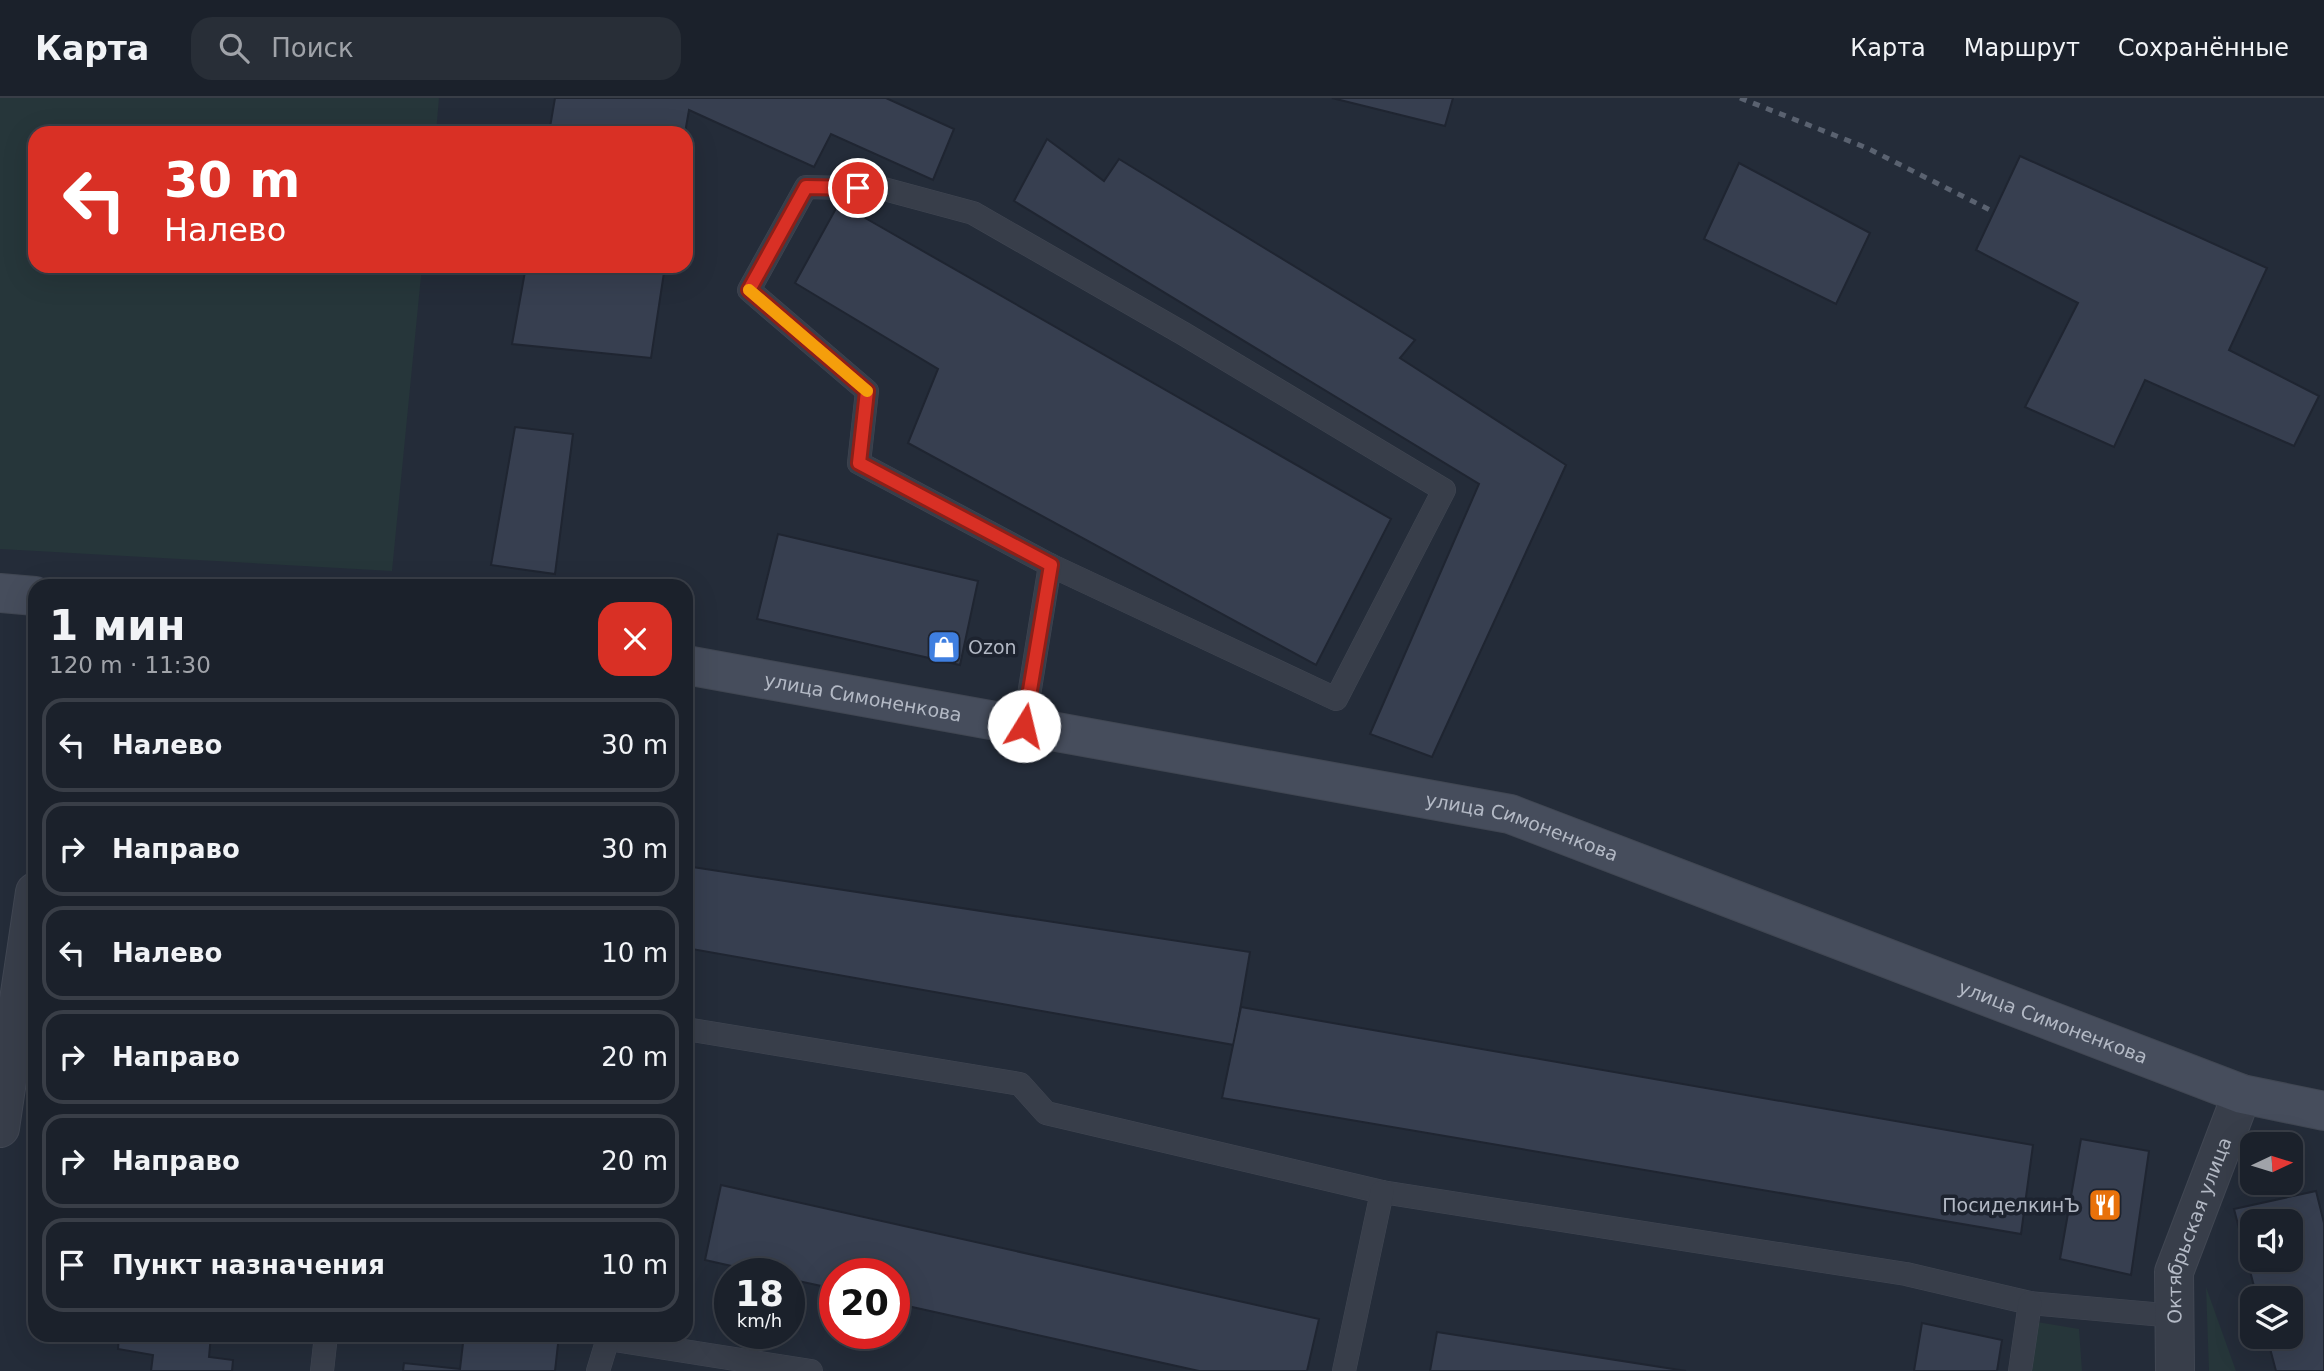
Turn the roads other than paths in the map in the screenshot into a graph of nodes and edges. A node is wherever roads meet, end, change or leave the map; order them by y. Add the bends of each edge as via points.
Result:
1 (1051, 565) junction
2 (0, 593) edge
3 (28, 595) edge
4 (693, 666) edge
5 (1024, 726) junction
6 (28, 939) edge
7 (693, 1030) edge
8 (2242, 1094) junction
9 (2324, 1111) edge
10 (0, 1128) edge
11 (1382, 1192) junction
12 (2030, 1303) junction
13 (2175, 1316) junction
14 (325, 1342) edge
15 (607, 1342) edge
16 (638, 1342) edge
17 (322, 1371) edge
18 (598, 1371) edge
19 (811, 1371) edge
20 (1344, 1371) edge
21 (2020, 1371) edge
22 (2175, 1371) edge

1 - 1 lane via 1336,699 1444,490 974,214 884,189 806,187 749,290 867,391 859,463
1 - 5 lane
2 - 3 street
4 - 5 street, улица Симоненкова
5 - 8 street, улица Симоненкова via 1510,814
6 - 10 street
7 - 11 lane via 1020,1084 1046,1113
8 - 9 street, улица Симоненкова
8 - 13 street, Октябрьская улица via 2174,1272
11 - 12 lane via 1906,1274
11 - 20 lane
12 - 13 lane
12 - 21 lane
13 - 22 street, Октябрьская улица
14 - 17 lane
15 - 18 lane
16 - 19 lane

